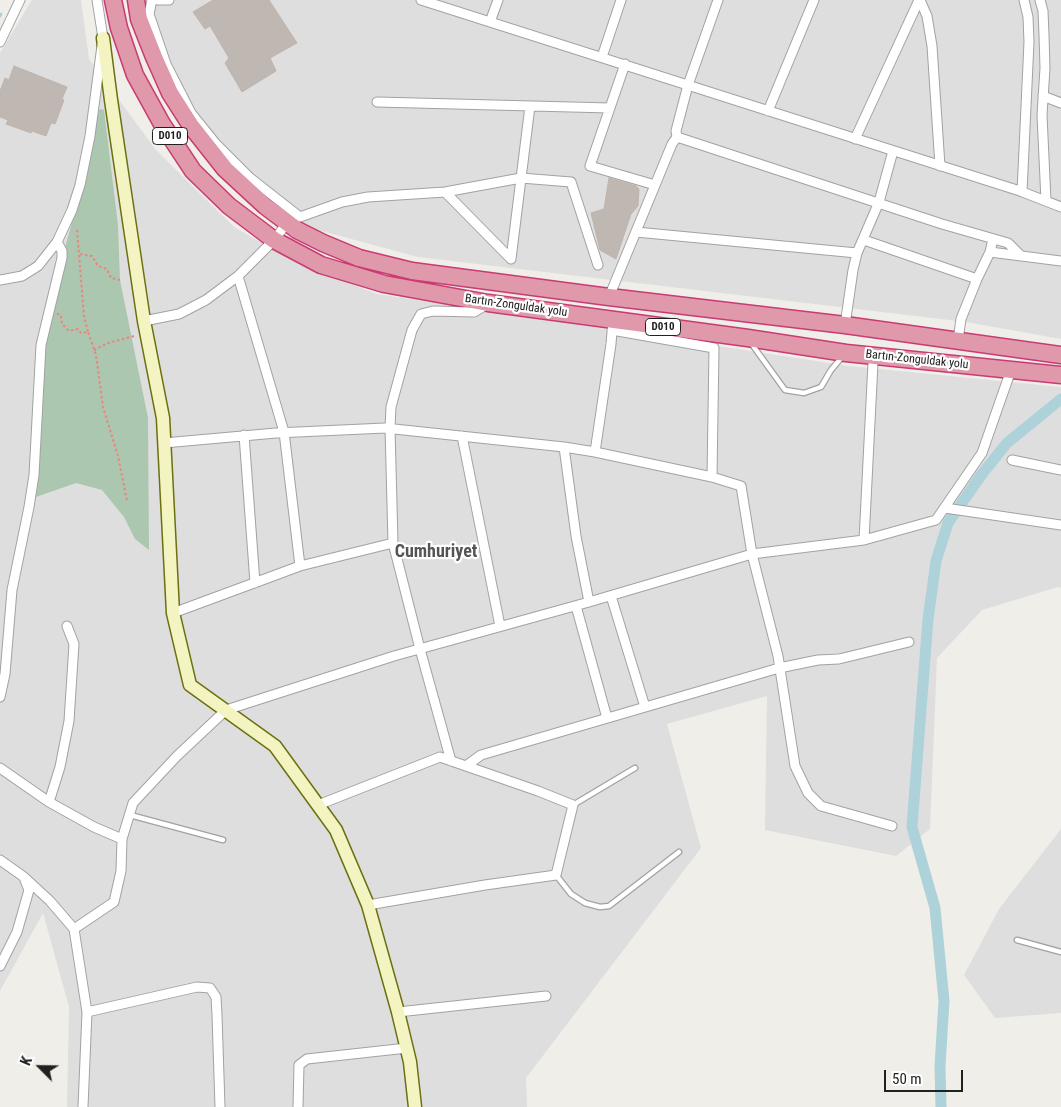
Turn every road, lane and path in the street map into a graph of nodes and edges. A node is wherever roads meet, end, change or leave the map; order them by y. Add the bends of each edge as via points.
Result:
1 (20, 0) edge
2 (97, 0) edge
3 (113, 0) edge
4 (136, 0) edge
5 (152, 0) edge
6 (158, 0) edge
7 (169, 0) edge
8 (421, 0) edge
9 (498, 0) edge
10 (621, 0) edge
11 (718, 0) edge
12 (814, 0) edge
13 (920, 0) edge
14 (1024, 0) edge
15 (1040, 0) edge
16 (490, 22) junction
17 (103, 38) junction
18 (0, 42) edge
19 (602, 57) junction
20 (625, 64) junction
21 (688, 85) junction
22 (1043, 96) junction
23 (377, 102) dead end
24 (1061, 103) edge
25 (530, 106) junction
26 (610, 108) junction
27 (768, 110) junction
28 (677, 136) junction
29 (854, 139) junction
30 (892, 151) junction
31 (940, 166) junction
32 (521, 178) junction
33 (655, 185) junction
34 (445, 192) junction
35 (1022, 192) junction
36 (1046, 201) junction
37 (879, 202) junction
38 (1061, 208) edge
39 (287, 223) junction
40 (76, 230) dead end
41 (636, 232) junction
42 (993, 239) junction
43 (274, 240) junction
44 (864, 240) junction
45 (57, 242) junction
46 (990, 252) junction
47 (857, 253) junction
48 (80, 254) junction
49 (1020, 255) junction
50 (1061, 261) edge
51 (598, 265) dead end
52 (238, 276) junction
53 (976, 279) junction
54 (0, 280) edge
55 (120, 280) dead end
56 (609, 297) junction
57 (488, 303) junction
58 (56, 313) dead end
59 (612, 325) junction
60 (845, 325) junction
61 (145, 327) junction
62 (88, 332) junction
63 (748, 338) junction
64 (958, 340) junction
65 (94, 350) junction
66 (846, 353) junction
67 (1061, 355) edge
68 (873, 362) dead end
69 (1011, 370) junction
70 (1061, 375) edge
71 (390, 428) junction
72 (284, 432) junction
73 (244, 436) junction
74 (462, 436) junction
75 (164, 443) junction
76 (564, 447) junction
77 (596, 452) junction
78 (1012, 460) dead end
79 (1061, 470) edge
80 (712, 476) junction
81 (127, 501) dead end
82 (945, 508) junction
83 (1061, 525) edge
84 (864, 540) junction
85 (393, 543) junction
86 (752, 554) junction
87 (300, 566) junction
88 (255, 583) junction
89 (611, 596) junction
90 (590, 602) junction
91 (576, 606) junction
92 (173, 613) junction
93 (67, 626) dead end
94 (500, 626) junction
95 (909, 642) dead end
96 (420, 649) junction
97 (779, 668) junction
98 (0, 697) edge
99 (645, 707) junction
100 (226, 710) junction
101 (607, 718) junction
102 (451, 761) junction
103 (466, 766) junction
104 (0, 768) edge
105 (635, 768) dead end
106 (49, 802) junction
107 (318, 805) junction
108 (574, 805) junction
109 (130, 814) junction
110 (892, 826) dead end
111 (122, 839) junction
112 (222, 840) dead end
113 (679, 852) dead end
114 (0, 860) edge
115 (556, 875) junction
116 (24, 877) junction
117 (368, 904) junction
118 (74, 929) junction
119 (1017, 940) dead end
120 (1061, 952) edge
121 (0, 966) edge
122 (546, 996) dead end
123 (87, 1012) junction
124 (398, 1012) junction
125 (407, 1048) junction
126 (83, 1107) edge
127 (220, 1107) edge
128 (298, 1107) edge
129 (415, 1107) edge

1 - 18 street
2 - 17 street
3 - 43 highway, Bartın-Zonguldak yolu / D010 via 135,74 178,148 194,171 229,206
4 - 39 highway, Bartın-Zonguldak yolu / D010 via 139,19 154,57 170,93 191,126 225,169
5 - 34 street via 149,14 166,64 191,112 216,144 249,177 300,217 342,202 368,197
6 - 7 street
8 - 16 street
9 - 16 street
10 - 19 street
11 - 21 street
12 - 27 street
13 - 29 street
13 - 31 street via 932,46
14 - 35 street via 1029,42
15 - 22 street via 1044,35
16 - 19 street
17 - 45 street via 80,184
17 - 61 main road
19 - 20 street
20 - 21 street
20 - 26 street
21 - 27 street
21 - 28 street
22 - 24 street
22 - 36 street
23 - 25 street
25 - 26 street
25 - 32 street
26 - 33 street via 590,166
27 - 29 street
28 - 33 street
28 - 37 street
29 - 30 street
30 - 31 street
30 - 37 street
31 - 35 street
32 - 34 street
32 - 34 street via 511,258
32 - 51 street via 571,182
33 - 41 street
35 - 36 street
36 - 38 street
37 - 42 street
37 - 44 street
39 - 43 street
39 - 56 highway, Bartın-Zonguldak yolu / D010 via 323,244 359,258 403,269
40 - 48 path
41 - 47 street
41 - 56 street
42 - 46 street
42 - 49 street via 1008,243
43 - 52 street
43 - 57 highway, Bartın-Zonguldak yolu / D010 via 321,265 384,284
44 - 47 street
44 - 53 street
45 - 54 street via 30,272
45 - 98 street via 62,258 41,345 34,475 12,590
46 - 49 street
46 - 53 street
47 - 60 street
48 - 55 path via 92,256 98,266 107,269 111,278
48 - 62 path via 81,291
49 - 50 street
52 - 61 street via 206,300
52 - 72 street
53 - 64 street via 961,319
56 - 60 highway, Bartın-Zonguldak yolu / D010
57 - 59 highway, Bartın-Zonguldak yolu / D010
57 - 71 street via 474,312 433,311 421,314 412,330 391,407
58 - 62 path via 61,315 62,324 69,331
59 - 63 highway, Bartın-Zonguldak yolu / D010
59 - 77 street
59 - 80 street via 714,348
60 - 64 highway, Bartın-Zonguldak yolu / D010
61 - 65 path
61 - 75 main road via 163,418
62 - 65 path
63 - 66 highway, Bartın-Zonguldak yolu / D010
63 - 66 lane via 785,390 804,394 821,387
64 - 67 highway, Bartın-Zonguldak yolu / D010
65 - 81 path via 103,407
66 - 69 highway, Bartın-Zonguldak yolu / D010
68 - 84 street
69 - 70 highway, Bartın-Zonguldak yolu / D010
69 - 82 street via 982,453
71 - 72 street
71 - 74 street
71 - 85 street
72 - 73 street
72 - 87 street
73 - 75 street
73 - 88 street
74 - 76 street
74 - 94 street
75 - 92 main road
76 - 77 street
76 - 90 street via 576,536
77 - 80 street
78 - 79 street
80 - 86 street via 741,486
82 - 83 street
82 - 84 street via 936,520
84 - 86 street
85 - 87 street
85 - 96 street
86 - 89 street
86 - 97 street
87 - 88 street
88 - 92 street
89 - 90 street
89 - 99 street
90 - 91 street
91 - 94 street
91 - 101 street
92 - 100 main road via 190,685
93 - 106 street via 74,644 69,721
94 - 96 street
95 - 97 street via 839,659
96 - 100 street
96 - 102 street
97 - 99 street
97 - 110 street via 795,766 808,793 821,806
99 - 101 street
100 - 107 main road via 275,746
100 - 109 street via 170,763 133,804
101 - 103 street via 481,755
102 - 103 street
102 - 107 street via 440,757
103 - 108 street
104 - 106 street
105 - 108 lane
106 - 111 street
107 - 117 main road via 336,830
108 - 115 street
109 - 111 street
109 - 112 lane
111 - 118 street via 114,902
113 - 115 lane via 609,906 585,903 571,894
114 - 116 street
115 - 117 street
116 - 118 street
116 - 121 street via 29,890 18,932
117 - 124 main road
118 - 123 street
119 - 120 lane
122 - 124 street
123 - 126 street
123 - 127 street via 210,988 216,997
124 - 125 main road
125 - 128 street via 307,1059 300,1065
125 - 129 main road

